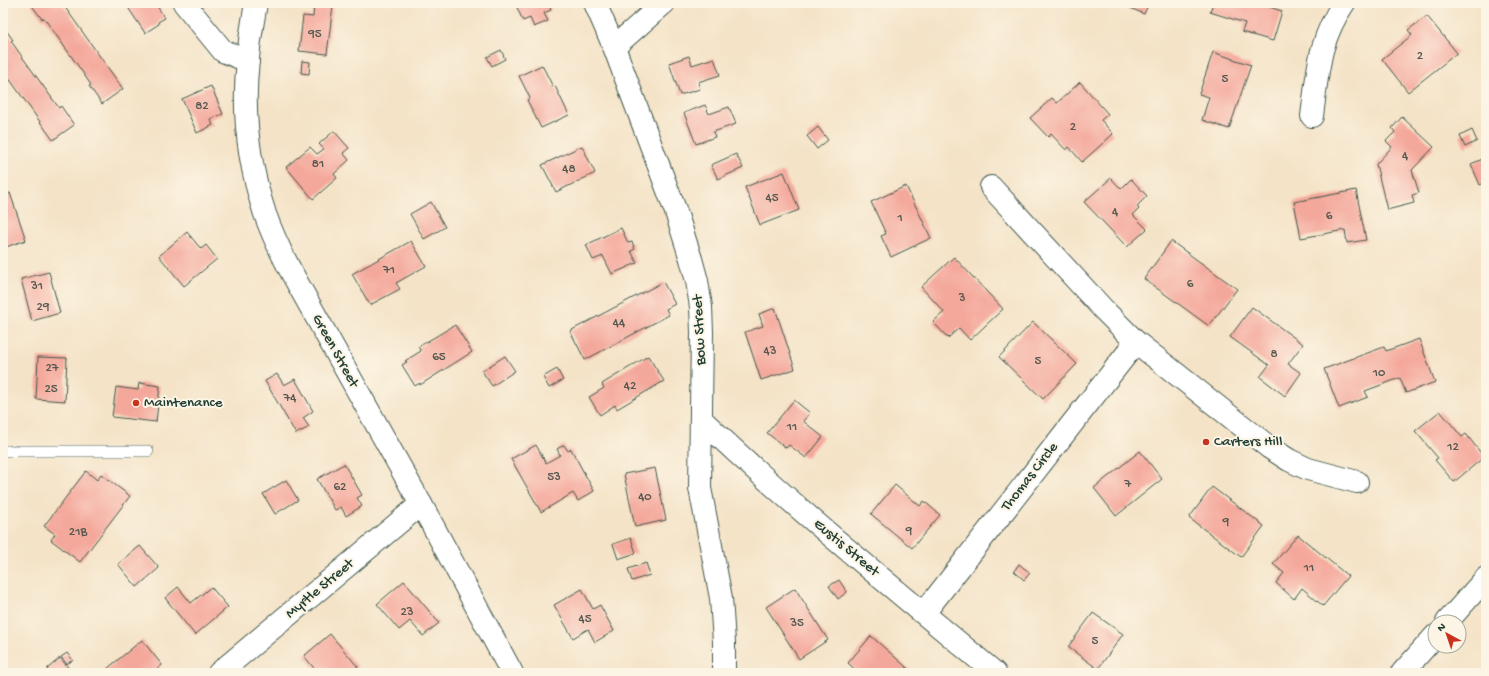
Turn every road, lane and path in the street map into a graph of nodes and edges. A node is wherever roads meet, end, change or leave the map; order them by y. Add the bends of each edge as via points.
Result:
1 (184, 3) edge
2 (256, 3) edge
3 (595, 3) edge
4 (664, 3) edge
5 (1344, 3) edge
6 (614, 47) junction
7 (248, 61) junction
8 (1312, 116) dead end
9 (991, 187) dead end
10 (1136, 342) junction
11 (701, 420) junction
12 (3, 451) edge
13 (148, 451) dead end
14 (1357, 482) dead end
15 (421, 504) junction
16 (1486, 578) edge
17 (924, 613) junction
18 (1454, 614) edge
19 (1427, 645) edge
20 (219, 673) edge
21 (512, 673) edge
22 (724, 673) edge
23 (996, 673) edge
24 (1402, 673) edge

1 - 7 street via 223,51
2 - 7 street, Green Street
3 - 6 street, Bow Street
4 - 6 street
5 - 8 street via 1324,42 1319,60
6 - 11 street, Bow Street via 685,237 697,281 702,332
7 - 15 street, Green Street via 246,108 249,150 260,198 270,227 284,259
9 - 10 street
10 - 14 street via 1270,448 1308,469
10 - 17 street, Thomas Circle
11 - 17 street, Eustis Street via 751,467
11 - 22 street, Bow Street via 700,488 721,598
12 - 13 lane
15 - 20 street, Myrtle Street
15 - 21 street, Green Street
16 - 18 street
17 - 23 street, Eustis Street
19 - 24 street

